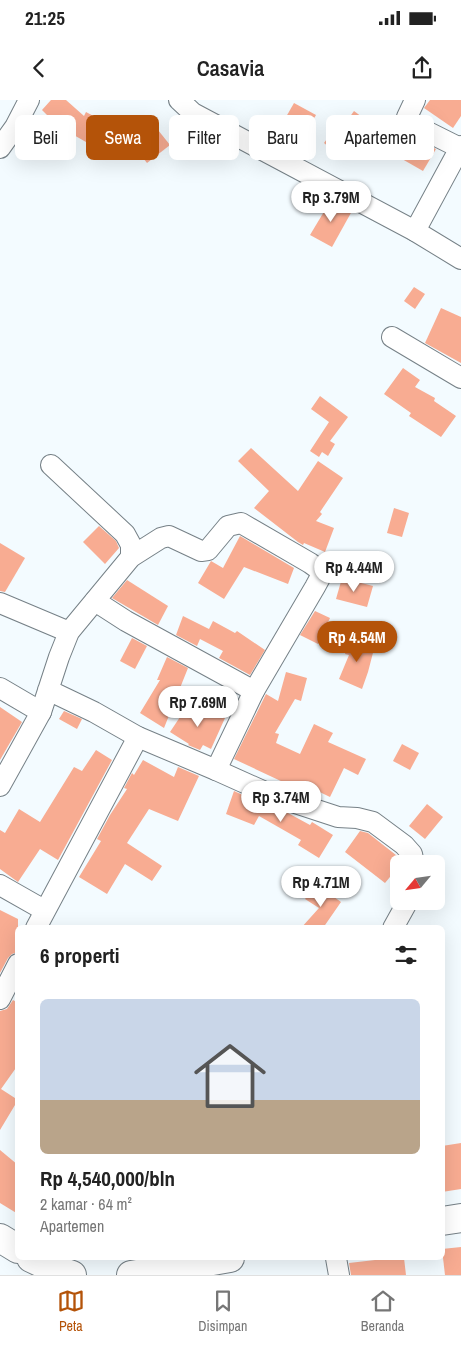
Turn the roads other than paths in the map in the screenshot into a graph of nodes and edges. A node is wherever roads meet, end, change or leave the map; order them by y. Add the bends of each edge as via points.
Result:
1 (29, 100) edge
2 (179, 100) edge
3 (414, 100) edge
4 (461, 147) edge
5 (0, 148) edge
6 (415, 231) junction
7 (461, 259) edge
8 (392, 338) dead end
9 (461, 378) edge
10 (51, 465) dead end
11 (131, 557) junction
12 (95, 601) junction
13 (0, 603) edge
14 (69, 632) junction
15 (0, 688) edge
16 (48, 690) junction
17 (254, 691) junction
18 (41, 712) junction
19 (138, 737) junction
20 (216, 770) junction
21 (0, 786) edge
22 (412, 855) edge
23 (0, 885) edge
24 (403, 910) edge
25 (40, 919) edge
26 (395, 925) edge
27 (15, 970) edge
28 (0, 999) edge
29 (461, 1218) edge
30 (445, 1221) edge
31 (0, 1238) edge
32 (15, 1247) edge
33 (35, 1260) edge
34 (218, 1260) edge
35 (336, 1260) edge
36 (72, 1275) edge
37 (131, 1275) edge
38 (340, 1275) edge

1 - 5 street
2 - 6 street via 193,113
3 - 4 street via 407,117 412,124
4 - 6 street
6 - 7 street
8 - 9 street
10 - 11 street via 125,534 131,545
11 - 12 street
11 - 17 street via 168,536 201,551 208,550 228,526 241,523 321,571 315,587
12 - 14 street
12 - 17 street
13 - 14 street
14 - 16 street
15 - 18 street
16 - 18 street
16 - 19 street
17 - 20 street
18 - 21 street
19 - 20 street
19 - 25 street
20 - 22 street via 274,796 338,817 373,822
23 - 25 street
24 - 26 street
27 - 28 street
29 - 30 highway
31 - 32 highway
33 - 36 highway
34 - 37 highway
35 - 38 street

